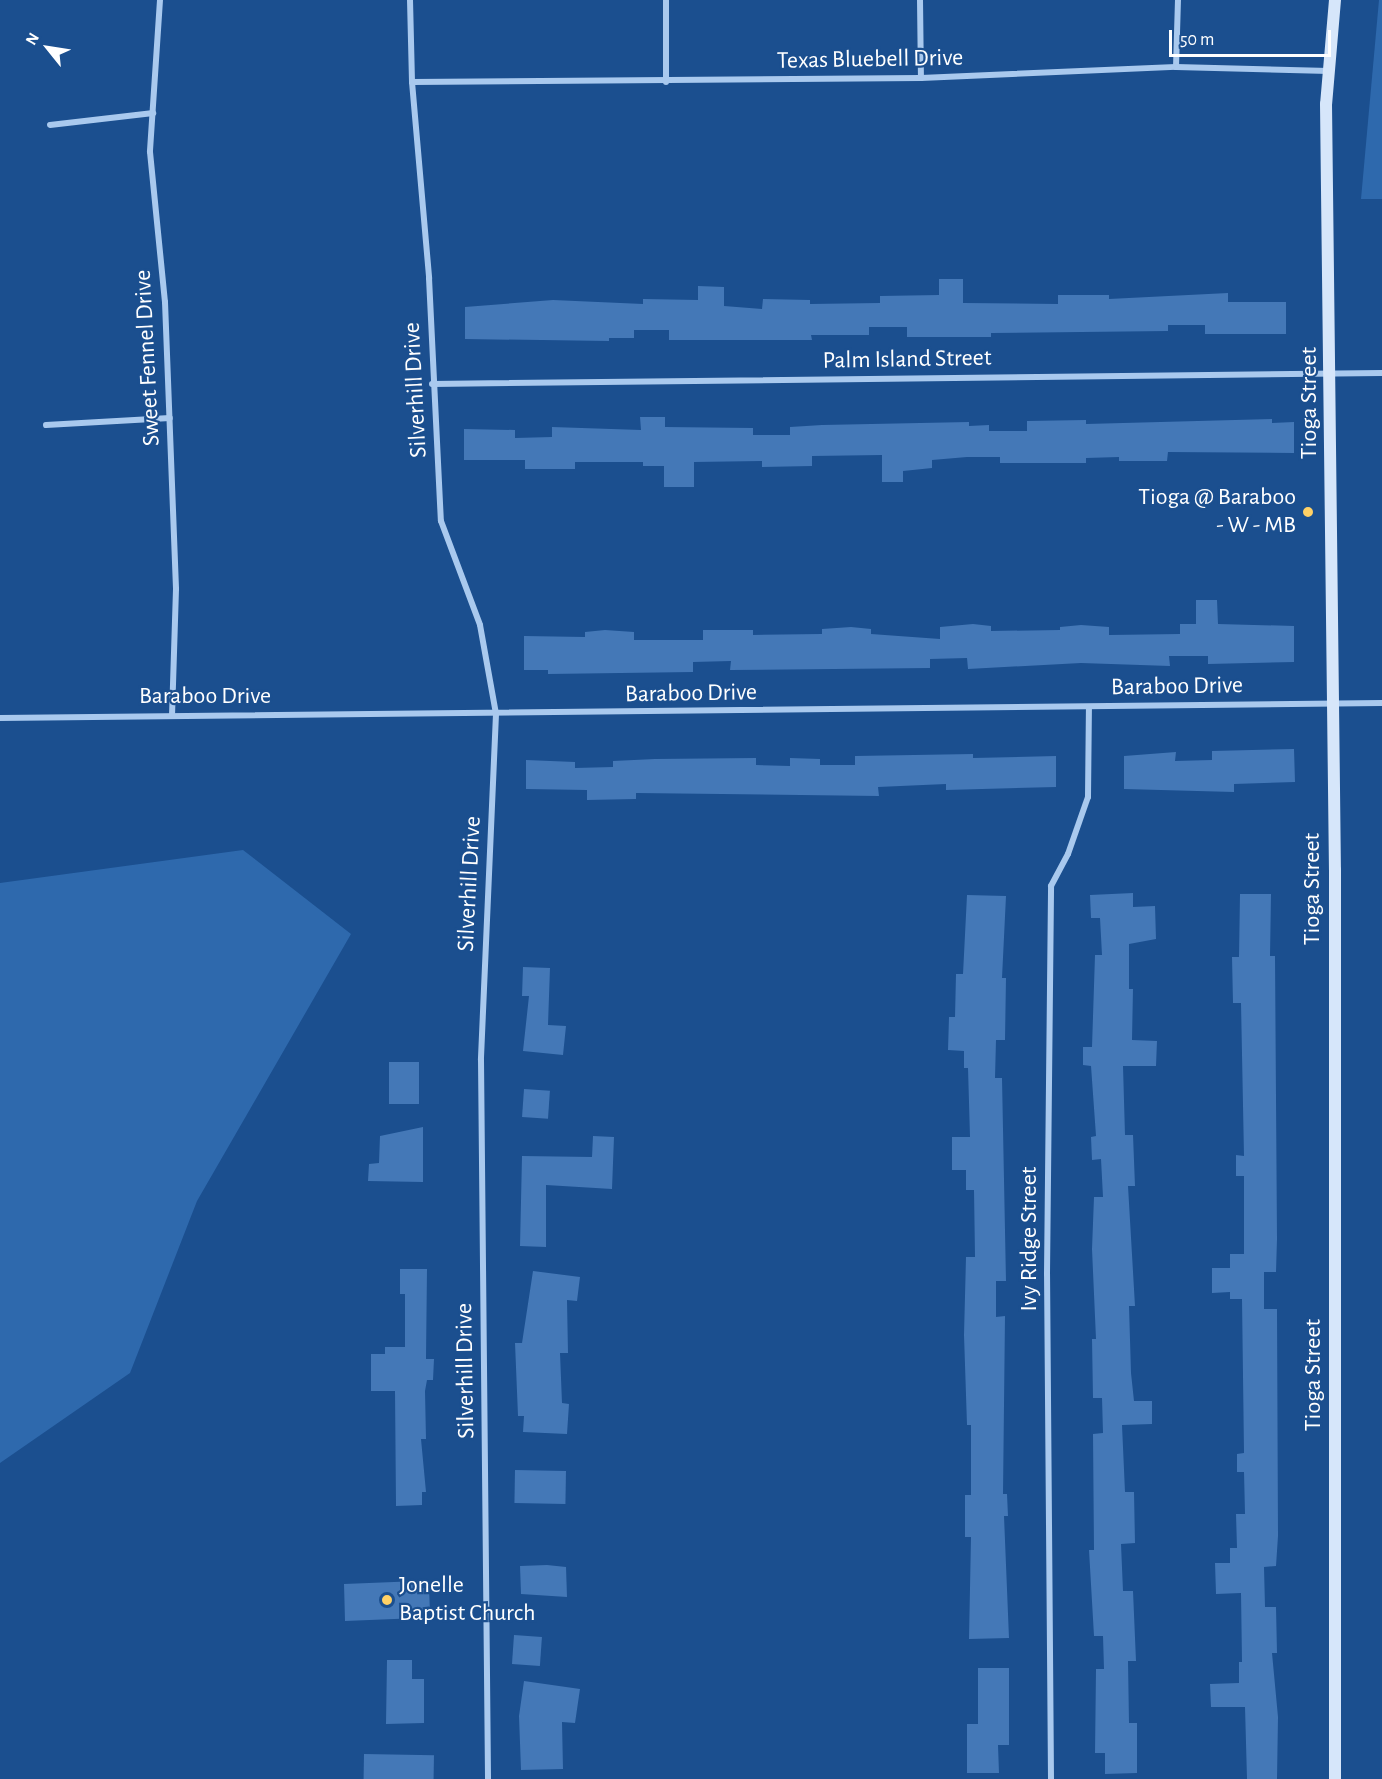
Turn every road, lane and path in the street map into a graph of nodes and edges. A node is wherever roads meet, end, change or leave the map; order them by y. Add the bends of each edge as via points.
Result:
1 (160, 0) edge
2 (410, 0) edge
3 (666, 0) edge
4 (920, 0) edge
5 (1178, 0) edge
6 (1335, 0) edge
7 (1176, 67) junction
8 (1329, 71) junction
9 (921, 78) junction
10 (412, 82) junction
11 (666, 82) junction
12 (153, 113) junction
13 (50, 125) dead end
14 (1332, 373) junction
15 (1382, 373) edge
16 (432, 384) junction
17 (170, 418) junction
18 (46, 425) dead end
19 (1382, 703) edge
20 (1331, 704) junction
21 (1089, 706) junction
22 (496, 714) junction
23 (172, 715) junction
24 (0, 718) edge
25 (488, 1779) edge
26 (1051, 1779) edge
27 (1335, 1779) edge

1 - 12 street, Sweet Fennel Drive
2 - 10 street, Silverhill Drive
3 - 11 street
4 - 9 street
5 - 7 street
6 - 8 street, Tioga Street
7 - 8 street, Texas Bluebell Drive
7 - 9 street, Texas Bluebell Drive
8 - 14 street, Tioga Street via 1326,104
9 - 11 street, Texas Bluebell Drive
10 - 11 street, Texas Bluebell Drive
10 - 16 street, Silverhill Drive via 429,278
12 - 13 street
12 - 17 street, Sweet Fennel Drive via 150,152 165,302
14 - 15 street, Palm Island Street
14 - 16 street, Palm Island Street
14 - 20 street, Tioga Street
16 - 22 street, Silverhill Drive via 441,521 480,625
17 - 18 street
17 - 23 street, Sweet Fennel Drive via 176,589
19 - 20 street, Baraboo Drive
20 - 21 street, Baraboo Drive
20 - 27 street, Tioga Street via 1335,870
21 - 22 street, Baraboo Drive
21 - 26 street, Ivy Ridge Street via 1088,797 1051,886 1047,1274
22 - 23 street, Baraboo Drive
22 - 25 street, Silverhill Drive via 481,1060
23 - 24 street, Baraboo Drive

